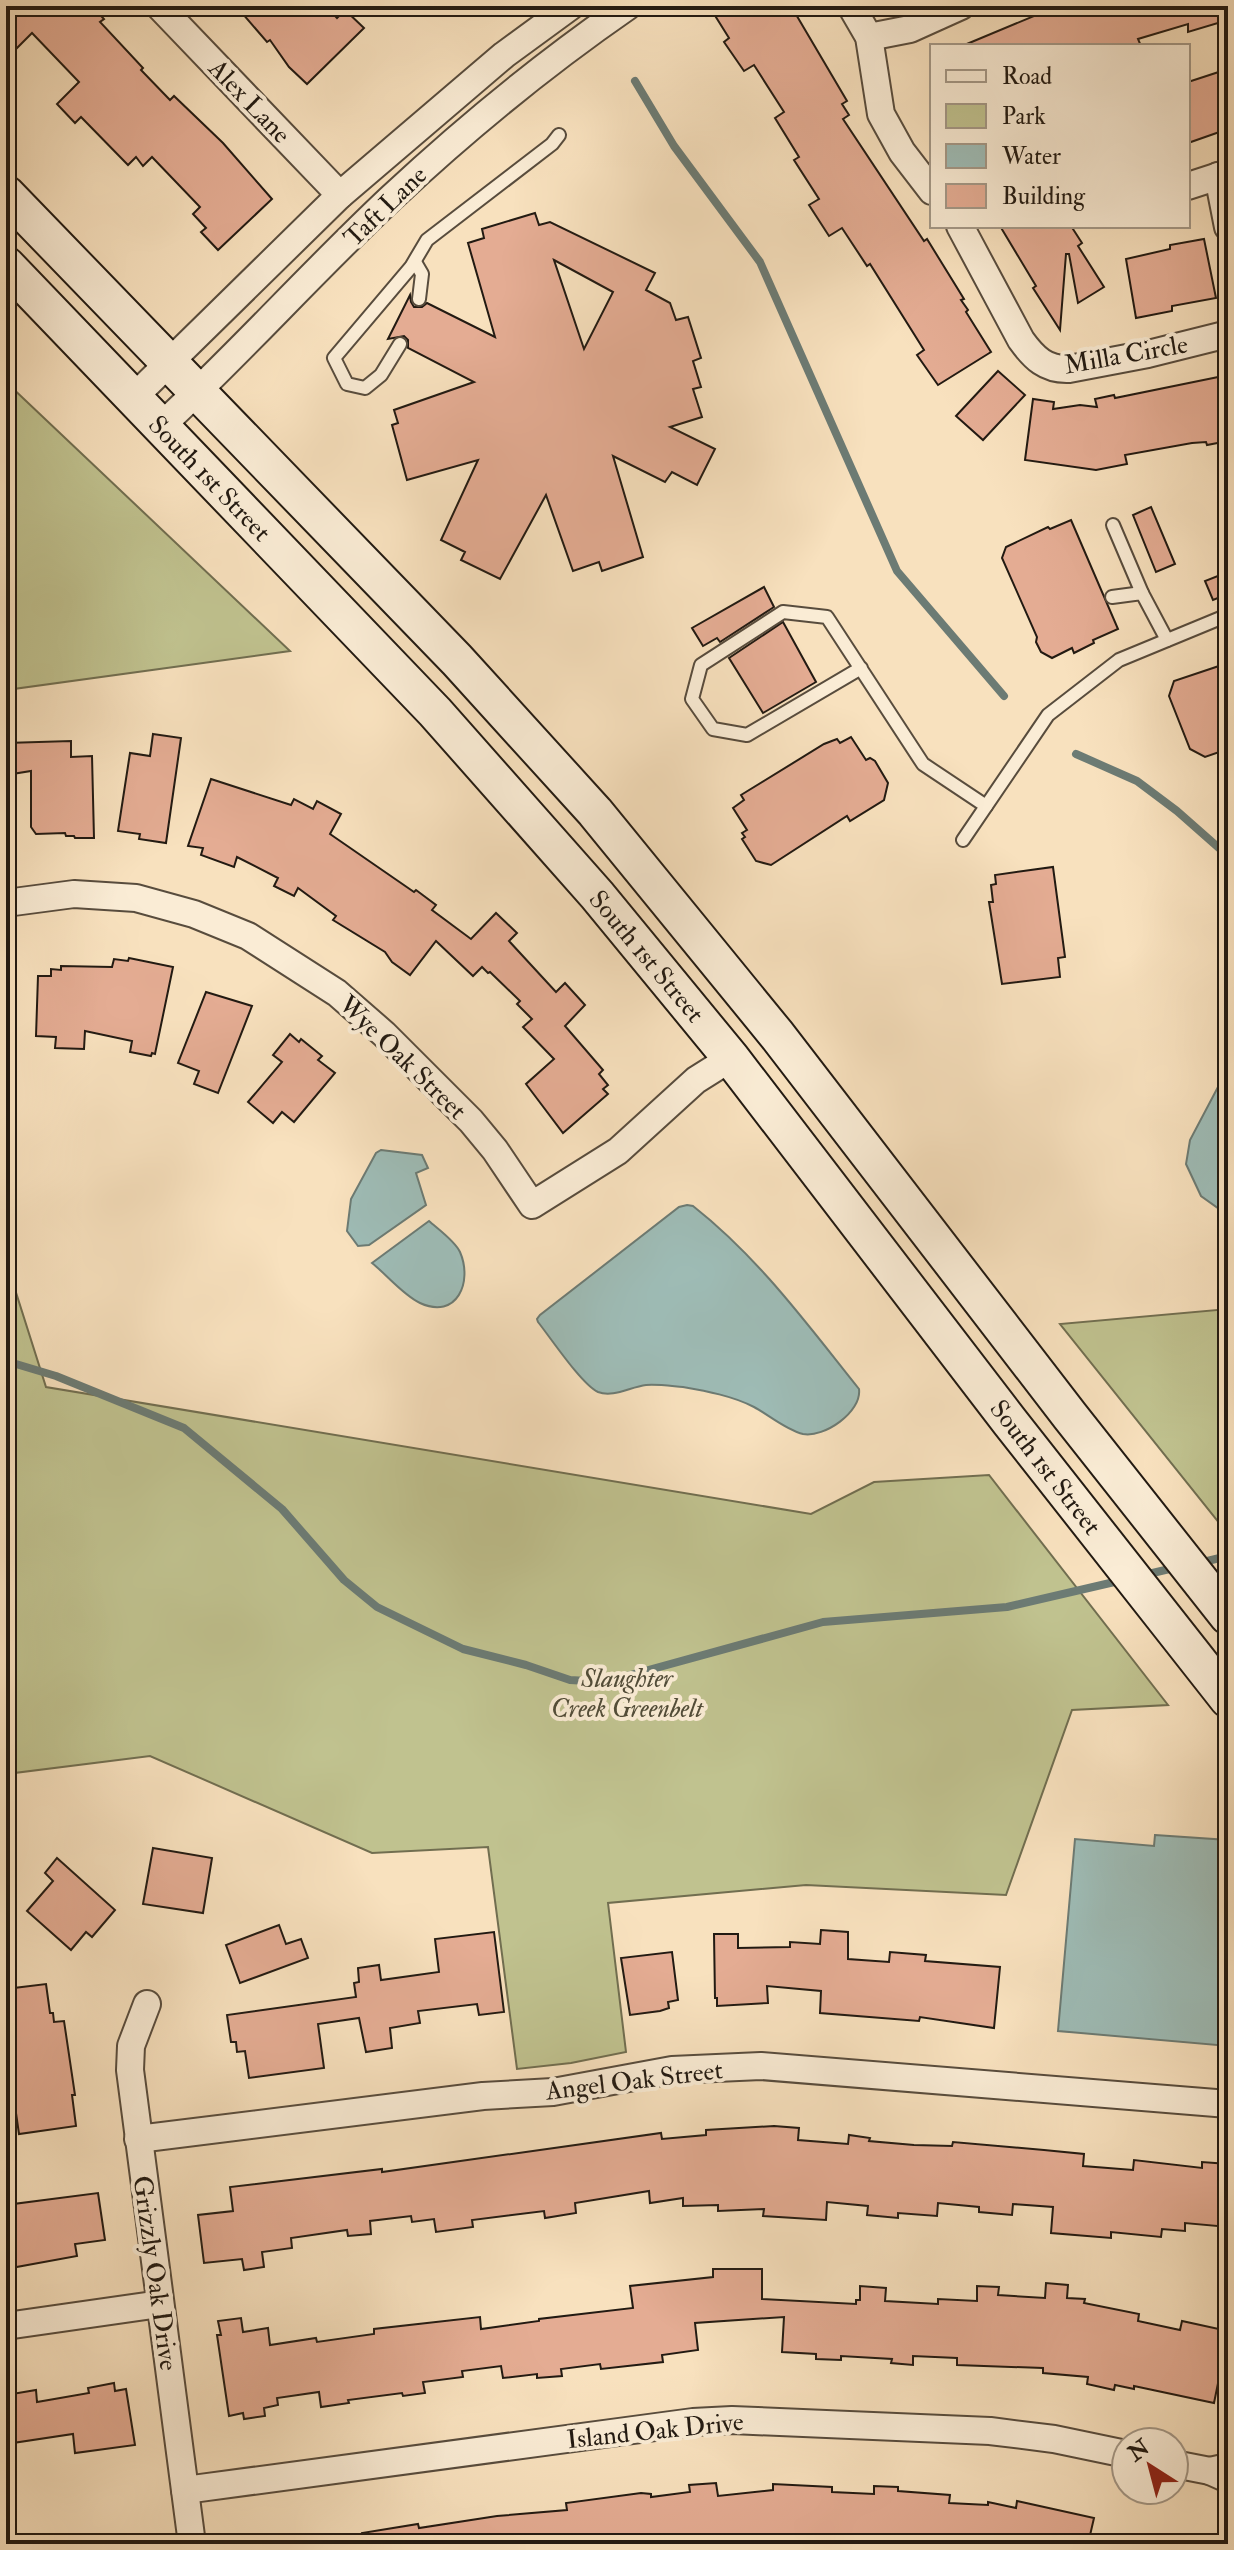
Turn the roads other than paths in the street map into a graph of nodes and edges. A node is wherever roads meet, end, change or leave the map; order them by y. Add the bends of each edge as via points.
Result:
1 (159, 6) edge
2 (571, 6) edge
3 (628, 6) edge
4 (851, 6) edge
5 (961, 6) edge
6 (869, 37) junction
7 (559, 135) dead end
8 (1223, 174) edge
9 (1190, 185) edge
10 (930, 188) edge
11 (6, 194) edge
12 (340, 195) junction
13 (1228, 227) edge
14 (961, 228) edge
15 (415, 262) junction
16 (6, 265) edge
17 (419, 299) dead end
18 (1228, 334) edge
19 (400, 344) dead end
20 (170, 362) junction
21 (198, 392) junction
22 (133, 398) junction
23 (161, 426) junction
24 (1113, 525) dead end
25 (1142, 593) junction
26 (1112, 597) dead end
27 (1228, 615) edge
28 (1167, 640) junction
29 (861, 668) junction
30 (986, 806) junction
31 (963, 840) dead end
32 (6, 903) edge
33 (777, 1035) junction
34 (731, 1058) junction
35 (1228, 1616) edge
36 (1219, 1688) edge
37 (147, 2004) dead end
38 (1228, 2104) edge
39 (138, 2139) junction
40 (160, 2304) junction
41 (6, 2326) edge
42 (1110, 2451) edge
43 (1190, 2467) edge
44 (1222, 2473) edge
45 (185, 2490) junction
46 (192, 2544) edge

1 - 12 street, Alex Lane
2 - 12 street, Taft Lane via 504,55
3 - 21 street, Taft Lane via 520,84 454,141
4 - 6 street
5 - 6 street via 910,29
6 - 10 street via 881,114
7 - 15 lane via 438,230
8 - 9 street
8 - 13 street
11 - 20 main road, South 1st Street
12 - 20 street, Taft Lane
14 - 18 street, Milla Circle via 1021,340 1033,357 1057,370
15 - 17 lane via 422,274
15 - 19 lane via 334,358 347,384 365,388 381,375
16 - 22 main road, South 1st Street
20 - 21 main road, South 1st Street
20 - 22 street, Taft Lane
21 - 23 street, Taft Lane
21 - 33 main road, South 1st Street via 527,735
22 - 23 main road, South 1st Street
23 - 34 main road, South 1st Street via 435,712
24 - 25 lane
25 - 26 lane
25 - 28 lane
27 - 28 lane
28 - 30 lane via 1119,660 1048,715
29 - 29 lane via 827,617 783,612 701,665 692,699 713,729 747,735
29 - 30 lane via 923,764
30 - 31 lane
32 - 34 street, Wye Oak Street via 74,894 136,898 248,936 337,993 384,1034 471,1121 532,1205 618,1151 696,1080
33 - 34 main road
33 - 35 main road, South 1st Street
34 - 36 main road, South 1st Street
37 - 39 street, Grizzly Oak Drive via 131,2046
38 - 39 street, Angel Oak Street via 802,2069 712,2067 553,2092
39 - 40 street, Grizzly Oak Drive
40 - 41 street
40 - 45 street, Grizzly Oak Drive
42 - 45 street, Island Oak Drive via 990,2431 732,2420
43 - 44 street
45 - 46 street, Grizzly Oak Drive

